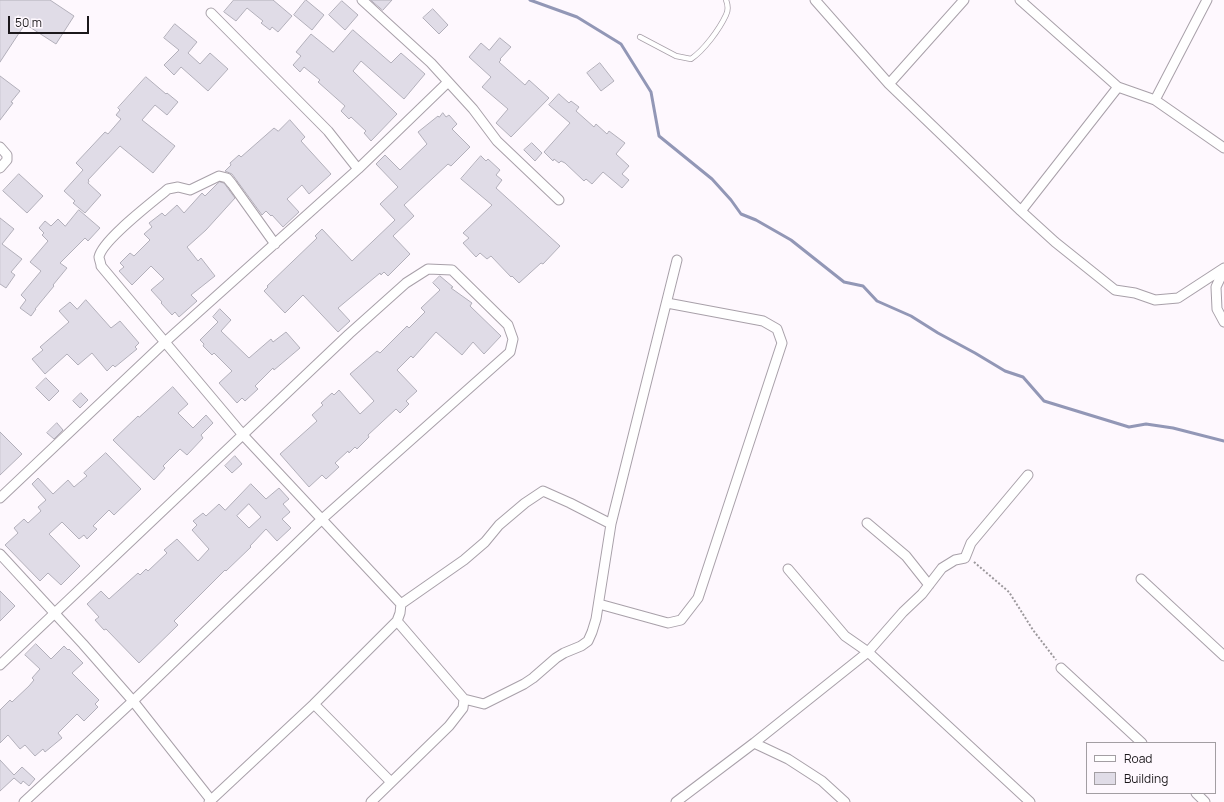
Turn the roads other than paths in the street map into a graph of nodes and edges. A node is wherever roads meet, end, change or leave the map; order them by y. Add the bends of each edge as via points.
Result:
1 (362, 0) edge
2 (726, 0) edge
3 (815, 0) edge
4 (964, 0) edge
5 (1020, 0) edge
6 (1207, 0) edge
7 (211, 13) dead end
8 (640, 37) dead end
9 (448, 82) junction
10 (889, 84) junction
11 (1118, 87) junction
12 (1155, 100) junction
13 (0, 147) edge
14 (1224, 148) edge
15 (0, 168) edge
16 (358, 169) junction
17 (559, 200) dead end
18 (1021, 211) junction
19 (275, 244) junction
20 (677, 260) dead end
21 (1224, 269) edge
22 (667, 303) junction
23 (1224, 322) edge
24 (165, 342) junction
25 (243, 435) junction
26 (1028, 475) dead end
27 (0, 498) edge
28 (322, 520) junction
29 (867, 523) dead end
30 (611, 524) junction
31 (0, 554) edge
32 (788, 569) dead end
33 (1141, 579) dead end
34 (930, 585) junction
35 (401, 604) junction
36 (599, 604) junction
37 (55, 614) junction
38 (397, 621) junction
39 (868, 652) junction
40 (1224, 656) edge
41 (0, 665) edge
42 (1061, 668) road end
43 (464, 699) junction
44 (133, 702) junction
45 (314, 704) junction
46 (1141, 742) edge
47 (754, 743) junction
48 (391, 782) junction
49 (1197, 794) edge
50 (210, 801) edge
51 (24, 802) edge
52 (371, 802) edge
53 (676, 802) edge
54 (845, 802) edge
55 (1030, 802) edge
56 (1205, 802) edge

1 - 9 street via 431,63
2 - 8 lane via 727,14 708,43 691,59 676,56
3 - 10 street
4 - 10 street
5 - 11 street
6 - 12 street
7 - 16 street via 328,131
9 - 16 street
9 - 17 street via 474,108 497,141
10 - 18 street
11 - 12 street
11 - 18 street
12 - 14 street
13 - 15 street via 7,155 7,160
16 - 19 street
18 - 21 street via 1115,290 1156,300 1178,298
19 - 24 street
19 - 24 street via 232,184 227,178 219,176 190,190 168,188 117,233 99,257 101,266
20 - 22 street
21 - 23 street via 1216,287 1217,309
22 - 30 street
22 - 36 street via 763,321 777,329 782,343 698,598 681,620 668,622
24 - 25 street
24 - 27 street
25 - 28 street
25 - 28 street via 400,288 428,269 452,270 508,325 513,339 510,352
25 - 37 street
26 - 34 street via 971,542 966,558 942,568
28 - 35 street
28 - 44 street
29 - 34 street via 906,556
30 - 35 street via 544,491 499,525 464,560
30 - 36 street
31 - 37 street
32 - 39 street via 845,636
33 - 40 street
34 - 39 street
35 - 38 street
36 - 43 street via 592,632 588,641 581,646 556,658 524,684 484,704
37 - 41 street
37 - 44 street
38 - 43 street
38 - 45 street
39 - 47 street
39 - 55 street
42 - 46 street
43 - 48 street via 463,708 449,726
44 - 50 street
44 - 51 street
45 - 48 street
45 - 50 street
47 - 53 street
47 - 54 street via 788,759 822,780
48 - 52 street
49 - 56 street

